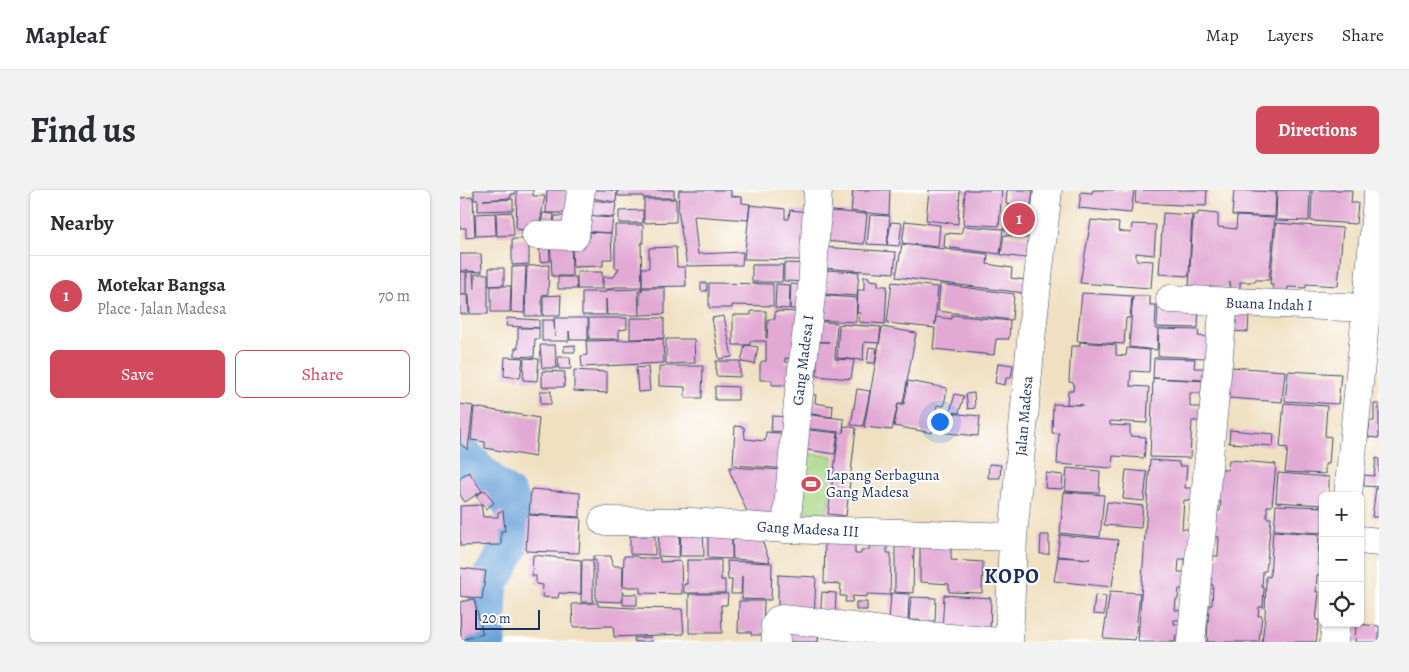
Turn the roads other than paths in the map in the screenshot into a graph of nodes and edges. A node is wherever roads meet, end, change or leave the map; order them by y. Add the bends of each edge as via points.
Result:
1 (581, 190) edge
2 (818, 190) edge
3 (1048, 190) edge
4 (1378, 190) edge
5 (536, 236) dead end
6 (1170, 299) dead end
7 (1224, 302) junction
8 (1367, 308) junction
9 (1368, 392) edge
10 (1349, 492) edge
11 (604, 521) dead end
12 (786, 529) junction
13 (1013, 537) junction
14 (1364, 540) edge
15 (1379, 542) edge
16 (1336, 627) edge
17 (776, 642) edge
18 (1000, 642) edge
19 (1009, 642) edge
20 (1191, 642) edge
21 (1334, 642) edge

1 - 5 street via 575,236
2 - 12 street, Gang Madesa I via 812,288
3 - 13 street, Jalan Madesa
4 - 8 street
6 - 7 street, Buana Indah I
7 - 8 street, Buana Indah I
7 - 20 street
8 - 9 street
9 - 10 street
11 - 12 street, Gang Madesa III via 692,522
12 - 13 street, Gang Madesa III
13 - 19 street, Jalan Madesa
14 - 15 street
16 - 21 street
17 - 18 street via 775,626 781,619

